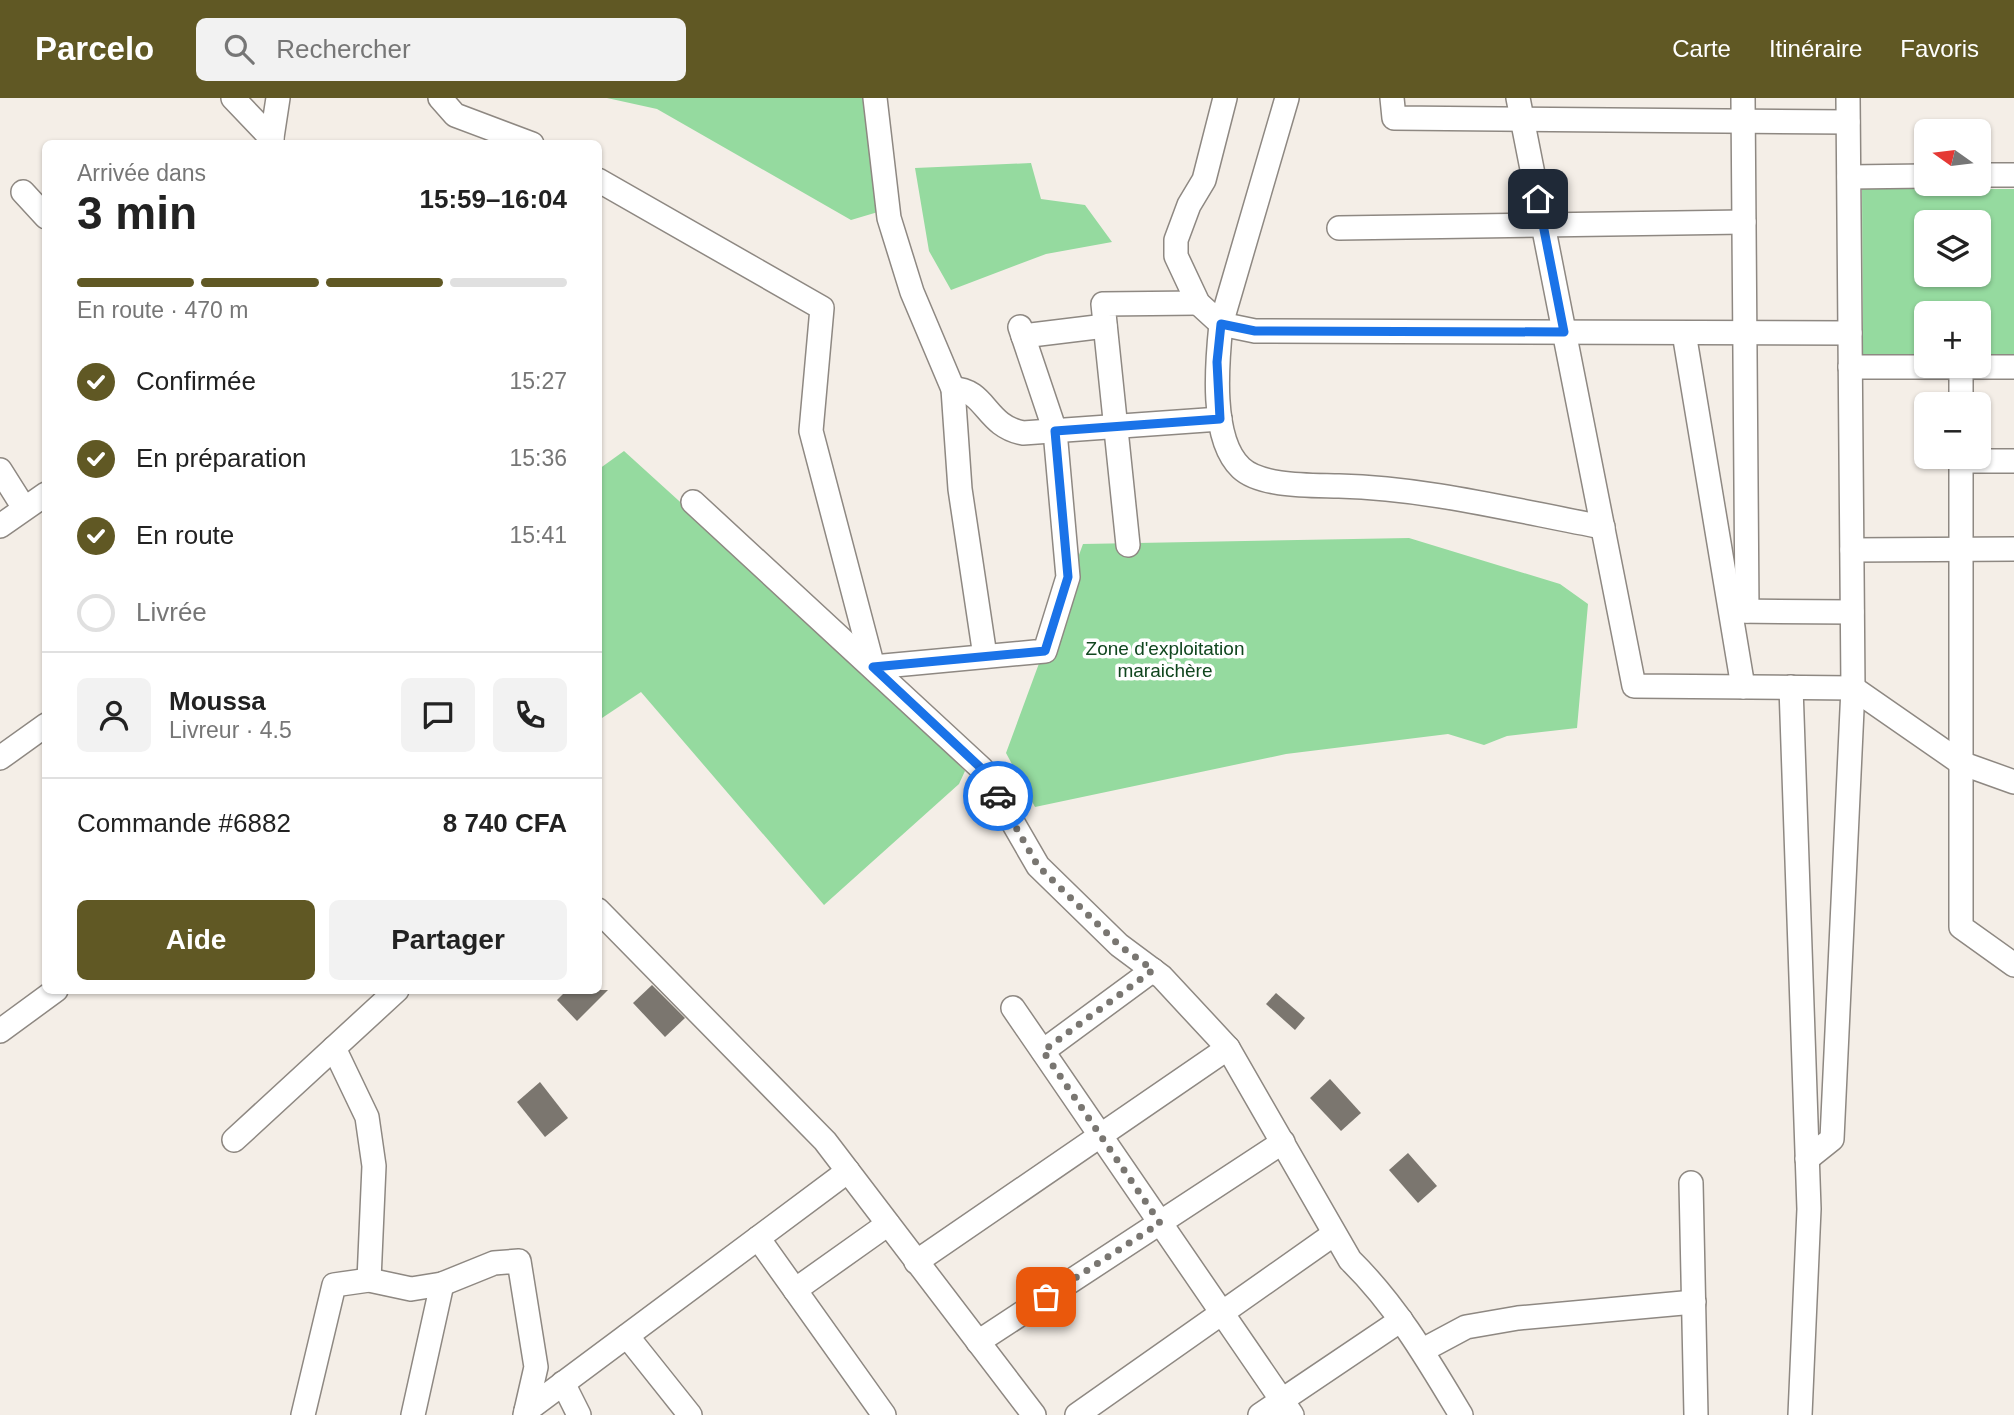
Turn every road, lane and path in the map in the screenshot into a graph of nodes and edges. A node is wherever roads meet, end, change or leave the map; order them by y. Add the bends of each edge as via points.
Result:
1 (233, 98) edge
2 (278, 98) edge
3 (440, 98) edge
4 (875, 98) edge
5 (1225, 98) edge
6 (1287, 98) edge
7 (1392, 98) edge
8 (1743, 98) edge
9 (1848, 98) edge
10 (1520, 109) edge
11 (1643, 109) edge
12 (1744, 121) junction
13 (1849, 122) junction
14 (271, 140) edge
15 (272, 140) edge
16 (522, 140) edge
17 (1992, 175) edge
18 (2014, 175) edge
19 (1914, 176) edge
20 (1849, 177) junction
21 (602, 182) edge
22 (23, 192) dead end
23 (42, 213) edge
24 (1744, 222) junction
25 (1543, 225) junction
26 (1339, 228) dead end
27 (1198, 303) junction
28 (1221, 324) junction
29 (1105, 326) junction
30 (1564, 332) junction
31 (1684, 332) junction
32 (1745, 332) junction
33 (1850, 333) junction
34 (1850, 367) junction
35 (1914, 367) edge
36 (1991, 367) edge
37 (2014, 367) edge
38 (953, 389) junction
39 (1220, 419) junction
40 (1116, 426) junction
41 (1055, 431) junction
42 (1991, 460) edge
43 (2014, 461) edge
44 (1961, 469) edge
45 (0, 470) edge
46 (42, 497) edge
47 (693, 502) dead end
48 (24, 508) junction
49 (0, 526) edge
50 (1603, 527) junction
51 (1128, 545) dead end
52 (1961, 549) junction
53 (2014, 549) edge
54 (1852, 550) junction
55 (1738, 611) junction
56 (1852, 612) junction
57 (985, 656) junction
58 (873, 667) junction
59 (1742, 687) junction
60 (1791, 687) junction
61 (1853, 688) junction
62 (42, 728) edge
63 (0, 758) edge
64 (1961, 762) junction
65 (2014, 782) edge
66 (602, 914) edge
67 (2014, 965) edge
68 (1153, 970) junction
69 (51, 994) edge
70 (393, 994) edge
71 (1013, 1008) dead end
72 (0, 1031) edge
73 (334, 1048) junction
74 (1228, 1048) junction
75 (1043, 1051) junction
76 (1100, 1135) junction
77 (234, 1140) dead end
78 (1283, 1142) junction
79 (1807, 1159) junction
80 (848, 1171) junction
81 (1691, 1183) dead end
82 (1160, 1223) junction
83 (888, 1224) junction
84 (1334, 1234) junction
85 (758, 1238) junction
86 (916, 1262) junction
87 (369, 1280) junction
88 (442, 1284) junction
89 (796, 1290) junction
90 (1694, 1302) junction
91 (1222, 1313) junction
92 (1401, 1320) junction
93 (627, 1336) junction
94 (978, 1342) junction
95 (1423, 1350) junction
96 (563, 1383) junction
97 (1287, 1408) edge
98 (525, 1413) edge
99 (303, 1415) edge
100 (413, 1415) edge
101 (579, 1415) edge
102 (690, 1415) edge
103 (884, 1415) edge
104 (1034, 1415) edge
105 (1077, 1415) edge
106 (1260, 1415) edge
107 (1461, 1415) edge
108 (1689, 1415) edge
109 (1800, 1415) edge

1 - 14 street
2 - 15 street
3 - 16 street via 456,115
4 - 38 street via 889,218 912,292
5 - 27 street via 1204,180 1176,240 1180,269
6 - 28 street
7 - 10 street via 1394,118
8 - 12 street
9 - 13 street
10 - 11 street
10 - 25 street
11 - 12 street
12 - 13 street
12 - 24 street
13 - 20 street
17 - 18 street
19 - 20 street
20 - 33 street
21 - 58 street via 822,308 811,431
22 - 23 street
24 - 25 street
24 - 32 street
25 - 26 street
25 - 30 street
27 - 28 street
27 - 29 street via 1103,304
28 - 30 street via 1255,331
28 - 39 street via 1217,362
29 - 40 street
29 - 41 street via 1021,332
30 - 31 street
30 - 50 street
31 - 32 street
31 - 55 street
32 - 33 street
32 - 55 street
33 - 34 street
34 - 35 street
34 - 54 street
36 - 37 street
38 - 41 street via 974,395 1000,426 1011,431
38 - 57 street via 960,489
39 - 40 street
39 - 50 street via 1232,458 1243,471 1275,482 1383,487
40 - 41 street
40 - 51 street
41 - 57 street via 1068,577 1045,651
42 - 43 street
44 - 52 street
45 - 48 street
46 - 48 street
47 - 58 street
48 - 49 street
50 - 59 street via 1634,686
52 - 53 street
52 - 54 street
52 - 64 street
54 - 56 street
55 - 56 street
55 - 59 street
56 - 61 street
57 - 58 street
58 - 68 street via 982,769 1038,866 1119,945
59 - 60 street
60 - 61 street
60 - 79 street
61 - 64 street
61 - 79 street via 1832,1139
62 - 63 street
64 - 65 street
64 - 67 street via 1961,927
66 - 80 street via 825,1141
68 - 74 street
68 - 75 street
69 - 72 street
70 - 73 street
71 - 75 street
73 - 77 street
73 - 87 street via 368,1117 374,1166
74 - 76 street
74 - 78 street
75 - 76 street
76 - 82 street
76 - 86 street
78 - 82 street
78 - 84 street
79 - 109 street
80 - 83 street
80 - 85 street
81 - 90 street
82 - 91 street
82 - 94 street
83 - 86 street
83 - 89 street
84 - 91 street
84 - 92 street
85 - 89 street
85 - 93 street
86 - 94 street
87 - 88 street via 411,1289
87 - 99 street via 334,1286
88 - 98 street via 494,1263 519,1261 536,1367
88 - 100 street
89 - 103 street
90 - 95 street via 1518,1318 1466,1328
90 - 108 street
91 - 97 street
91 - 105 street
92 - 95 street
92 - 97 street
93 - 96 street
93 - 102 street
94 - 104 street
95 - 107 street
96 - 98 street
96 - 101 street
97 - 106 street

